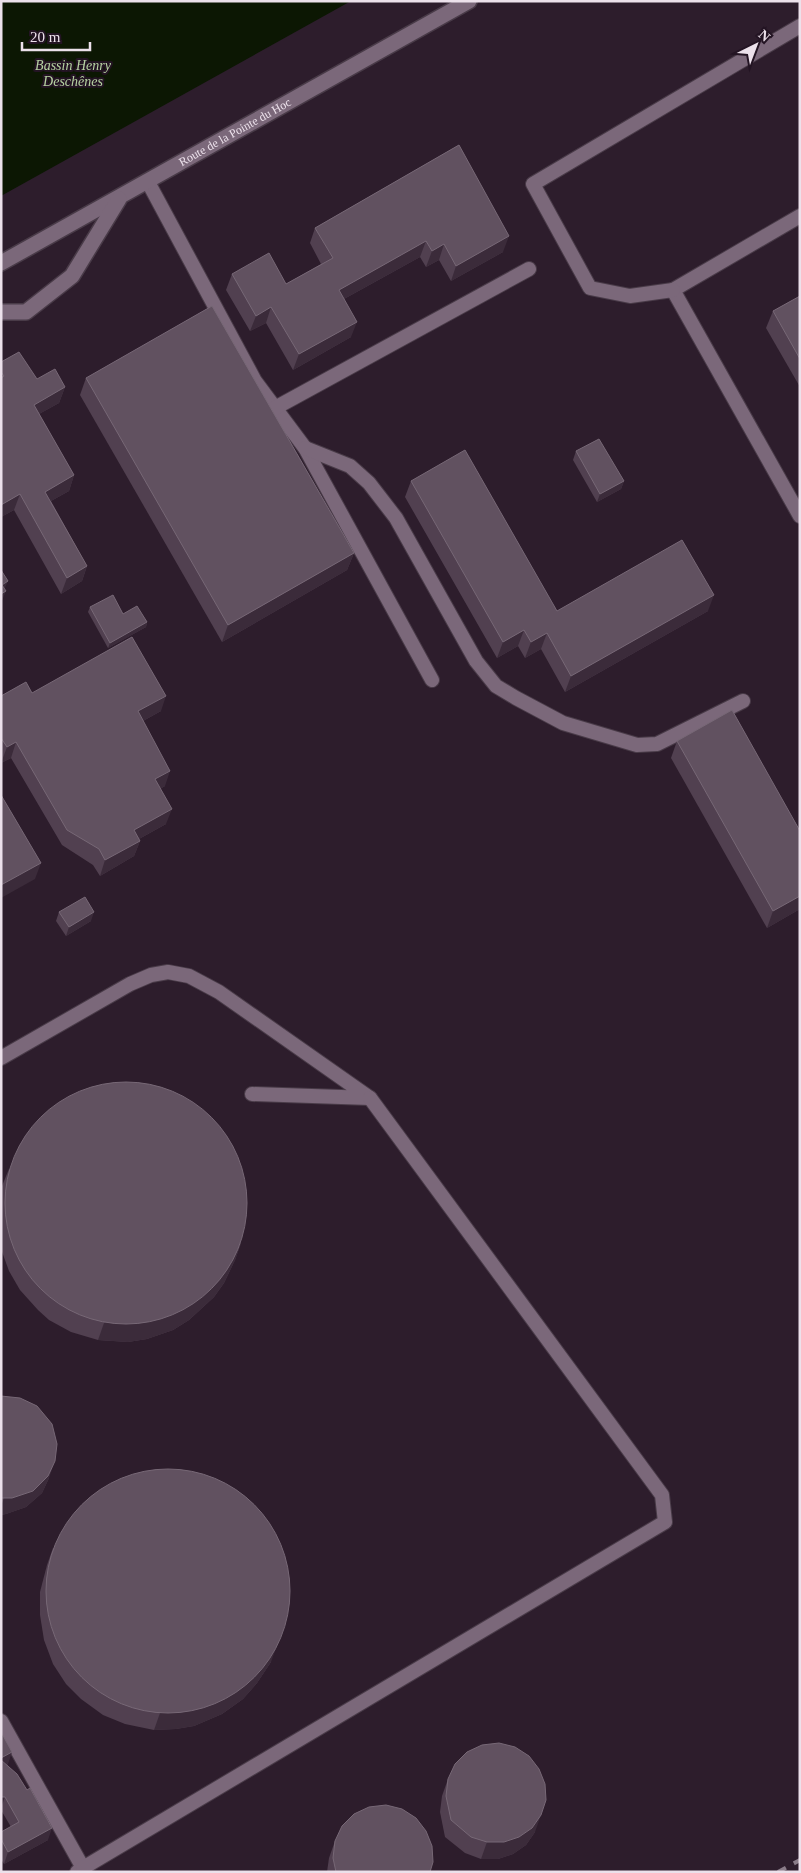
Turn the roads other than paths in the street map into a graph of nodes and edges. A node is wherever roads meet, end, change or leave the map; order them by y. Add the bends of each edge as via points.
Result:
1 (469, 1) edge
2 (800, 26) edge
3 (148, 182) junction
4 (119, 198) junction
5 (800, 216) edge
6 (1, 263) edge
7 (528, 269) dead end
8 (673, 290) junction
9 (1, 312) edge
10 (275, 408) junction
11 (305, 448) junction
12 (800, 516) edge
13 (432, 680) dead end
14 (743, 701) dead end
15 (1, 1058) edge
16 (252, 1094) dead end
17 (370, 1098) junction
18 (1, 1721) edge
19 (82, 1871) edge

1 - 3 street, Route de la Pointe du Hoc
2 - 8 lane via 533,184 590,288 630,296
3 - 4 street, Route de la Pointe du Hoc
3 - 10 lane via 255,381
4 - 6 street, Route de la Pointe du Hoc
4 - 9 street via 72,276 26,312
5 - 8 lane
7 - 10 lane
8 - 12 lane
10 - 11 lane
11 - 13 lane
11 - 14 lane via 350,466 369,483 396,518 476,662 496,686 516,698 562,723 637,745 657,744
15 - 17 lane via 130,984 150,975 168,972 189,976 218,992
16 - 17 lane
17 - 19 lane via 662,1495 664,1522
18 - 19 lane

